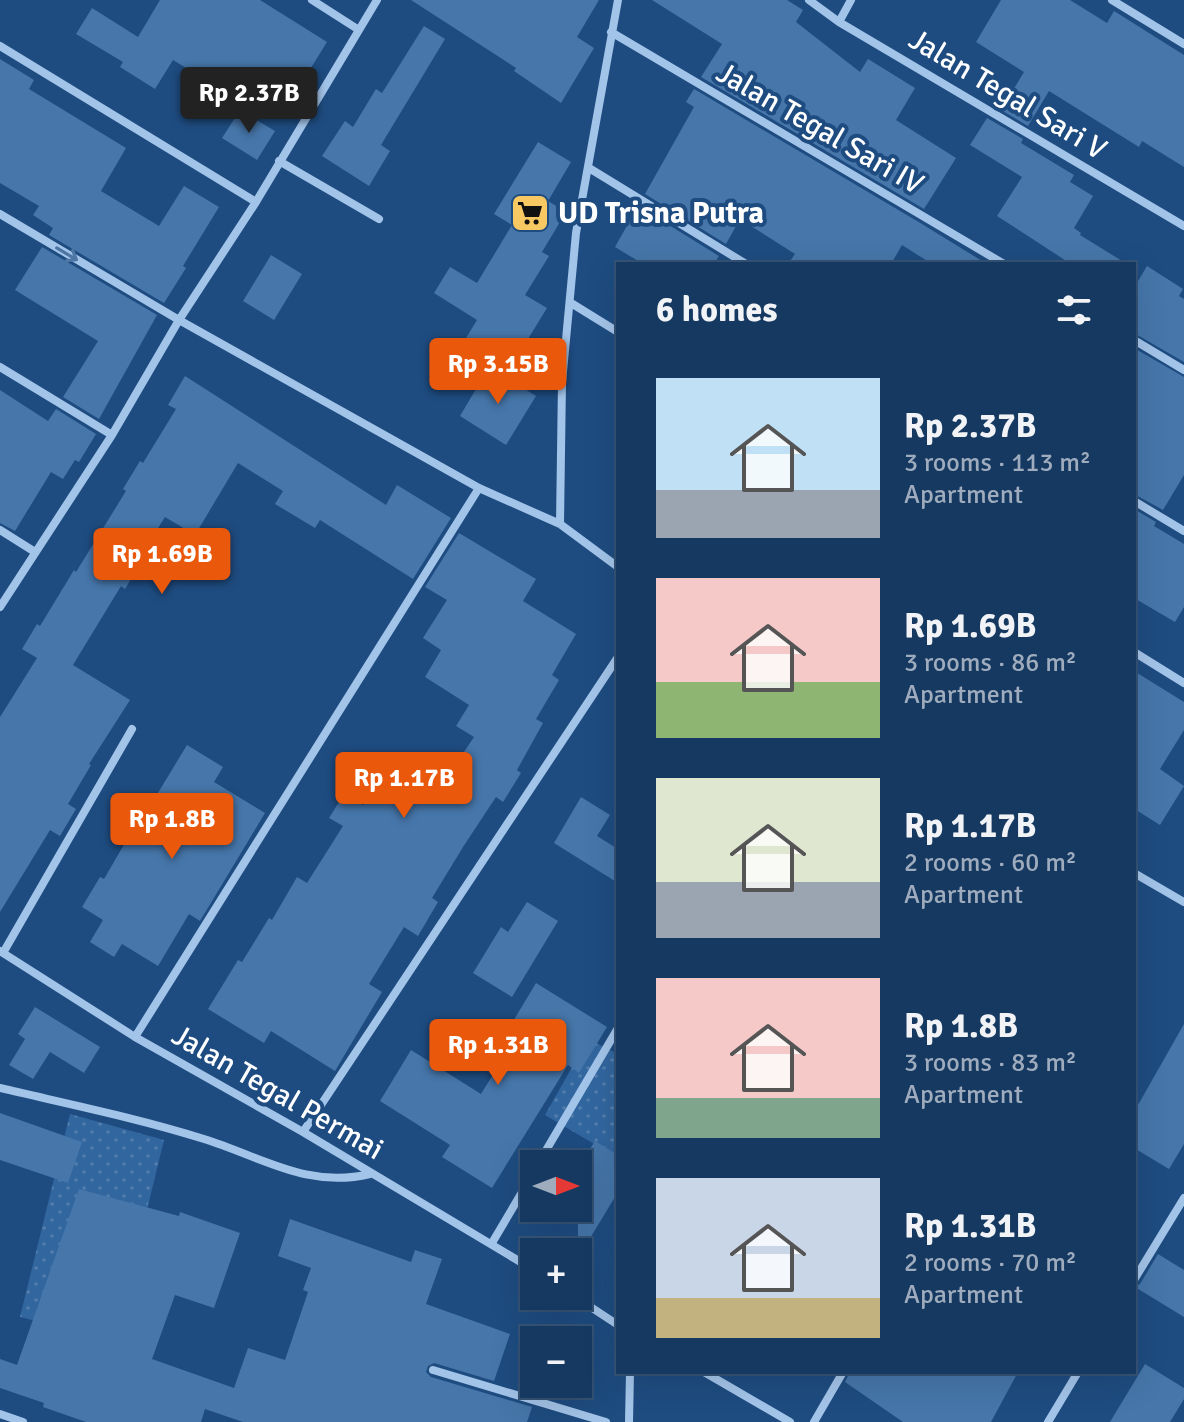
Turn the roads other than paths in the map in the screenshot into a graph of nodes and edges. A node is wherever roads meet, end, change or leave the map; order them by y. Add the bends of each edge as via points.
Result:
1 (312, 0) edge
2 (377, 0) edge
3 (618, 0) edge
4 (809, 0) edge
5 (851, 0) edge
6 (1112, 0) edge
7 (839, 22) junction
8 (359, 30) junction
9 (611, 32) junction
10 (1184, 44) edge
11 (0, 46) edge
12 (279, 161) junction
13 (589, 168) junction
14 (256, 202) junction
15 (0, 214) edge
16 (379, 219) dead end
17 (1184, 226) edge
18 (743, 262) edge
19 (1001, 262) edge
20 (571, 303) junction
21 (179, 320) junction
22 (616, 331) edge
23 (1136, 341) edge
24 (0, 367) edge
25 (1184, 370) edge
26 (112, 435) junction
27 (479, 488) junction
28 (1136, 502) edge
29 (560, 524) junction
30 (0, 530) edge
31 (1184, 531) edge
32 (35, 552) junction
33 (616, 566) edge
34 (0, 607) edge
35 (1136, 653) edge
36 (616, 660) edge
37 (1184, 683) edge
38 (132, 729) dead end
39 (1136, 874) edge
40 (1184, 902) edge
41 (2, 952) edge
42 (616, 1031) edge
43 (135, 1037) junction
44 (0, 1088) edge
45 (303, 1132) junction
46 (546, 1150) edge
47 (370, 1174) junction
48 (520, 1196) edge
49 (1184, 1198) edge
50 (492, 1243) junction
51 (520, 1261) edge
52 (1136, 1277) edge
53 (592, 1308) edge
54 (616, 1324) edge
55 (433, 1370) dead end
56 (630, 1374) edge
57 (707, 1374) edge
58 (842, 1374) edge
59 (1077, 1374) edge
60 (0, 1414) edge
61 (23, 1422) edge
62 (606, 1422) edge
63 (629, 1422) edge
64 (790, 1422) edge
65 (814, 1422) edge
66 (1048, 1422) edge

1 - 8 street
2 - 8 street
3 - 9 street
4 - 7 street, Jalan Tegal Sari V
5 - 7 street
6 - 10 street
7 - 17 street, Jalan Tegal Sari V
8 - 12 street
9 - 13 street
9 - 19 street, Jalan Tegal Sari IV
11 - 14 street
12 - 14 street
12 - 16 street
13 - 18 street
13 - 20 street via 576,233
14 - 21 street
15 -> 21 street
20 - 22 street
20 - 29 street via 562,382
21 - 26 street
21 - 27 street
23 - 25 street
24 - 26 street
26 - 32 street
27 - 29 street
27 - 43 street
28 - 31 street
29 - 33 street
30 - 32 street
32 - 34 street
35 - 37 street
36 - 45 street
38 - 41 street
39 - 40 street
41 - 43 street, Jalan Tegal Permai
42 - 46 street
43 - 45 street, Jalan Tegal Permai
44 - 47 street via 207,1140 305,1175 337,1180
45 - 47 street, Jalan Tegal Permai
47 - 50 street, Jalan Tegal Permai
48 - 50 street
49 - 52 street
50 - 51 street, Jalan Tegal Permai
53 - 54 street
55 - 62 street
56 - 63 street
57 - 64 street
58 - 65 street
59 - 66 street
60 - 61 street

